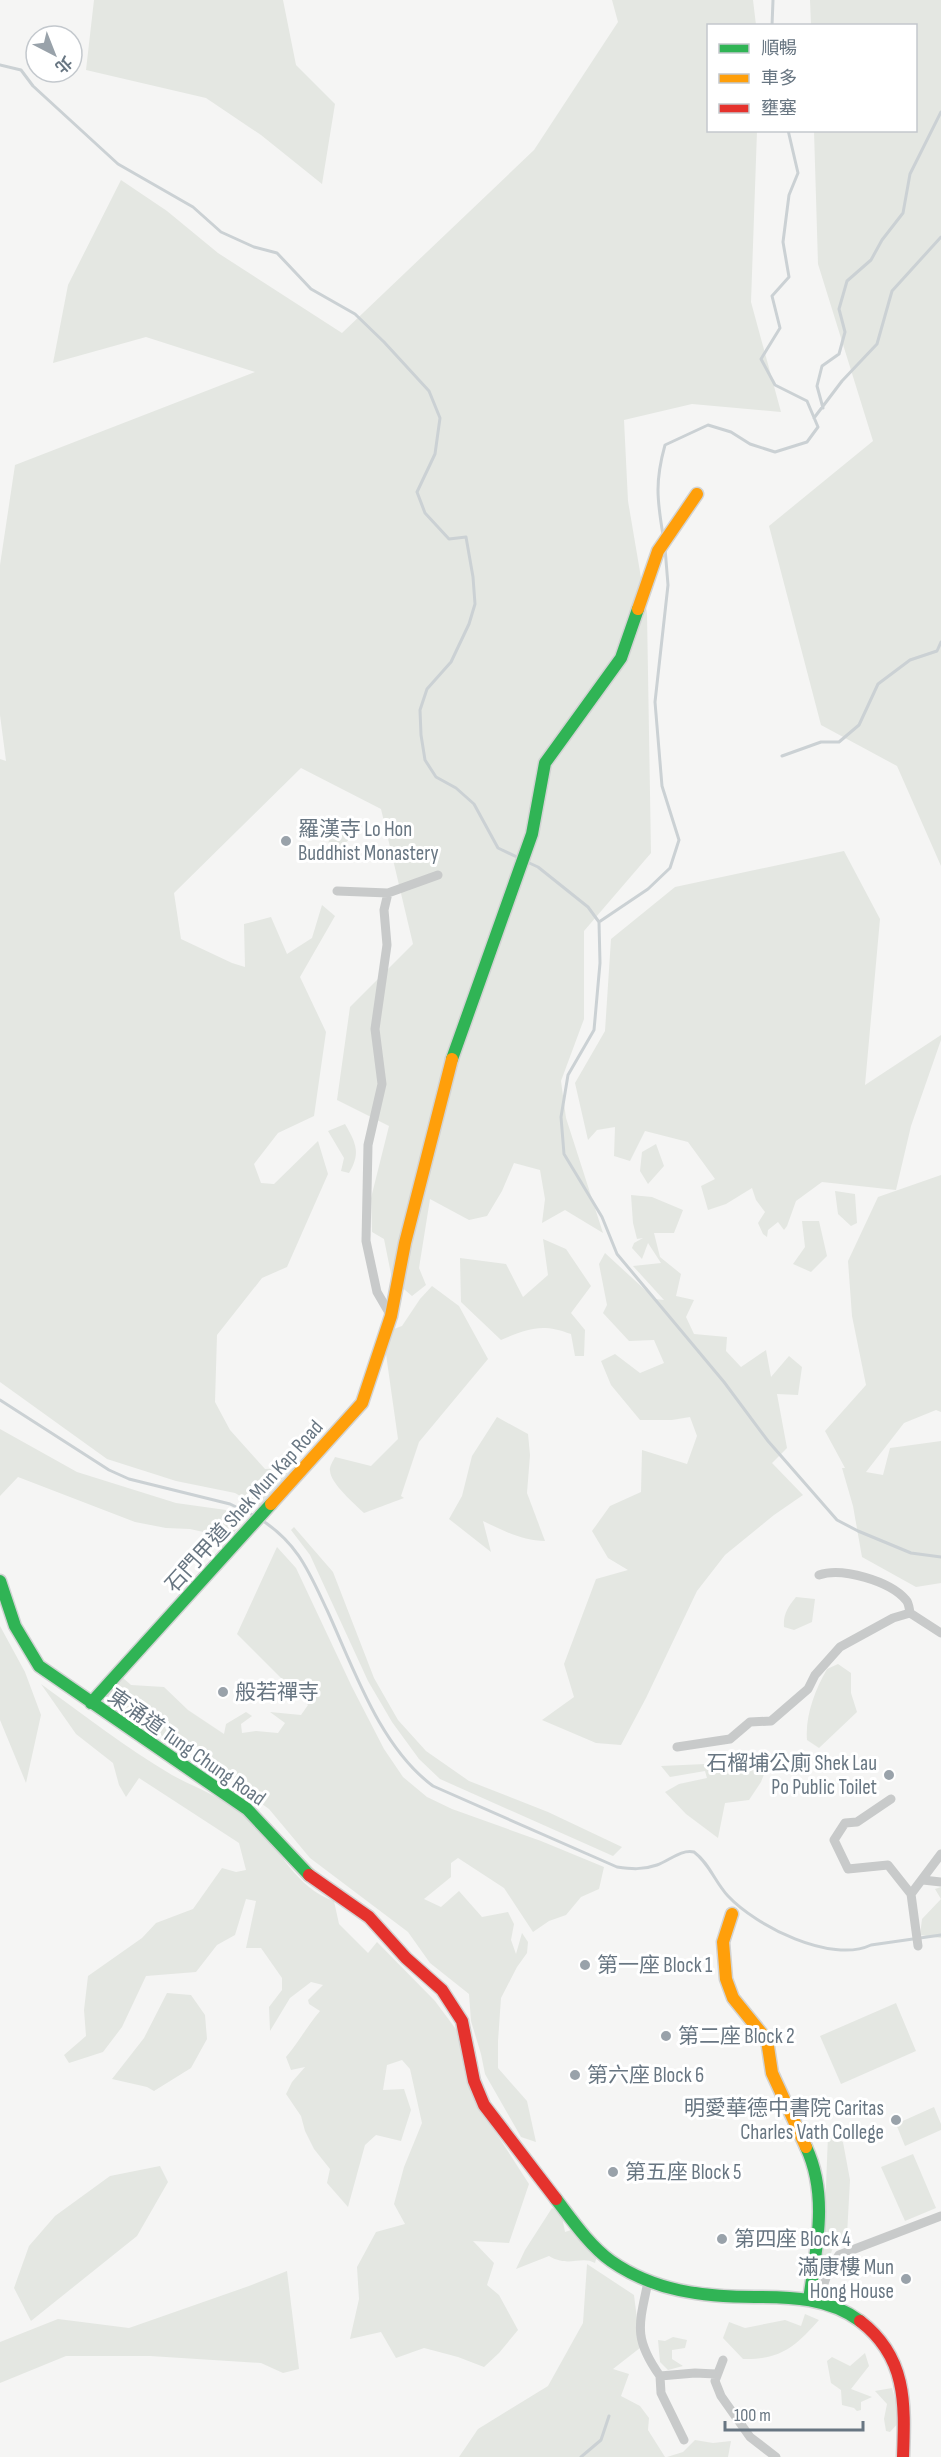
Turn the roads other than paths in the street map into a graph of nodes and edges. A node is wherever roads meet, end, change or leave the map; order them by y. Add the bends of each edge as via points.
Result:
1 (697, 494) dead end
2 (438, 875) dead end
3 (338, 891) dead end
4 (388, 893) junction
5 (391, 1316) junction
6 (819, 1575) dead end
7 (0, 1581) edge
8 (910, 1613) junction
9 (941, 1633) edge
10 (91, 1703) junction
11 (677, 1747) dead end
12 (891, 1799) dead end
13 (941, 1854) edge
14 (923, 1880) junction
15 (941, 1882) edge
16 (910, 1894) junction
17 (732, 1914) dead end
18 (917, 1939) dead end
19 (941, 2216) edge
20 (648, 2282) junction
21 (814, 2300) junction
22 (723, 2360) dead end
23 (716, 2374) junction
24 (660, 2376) junction
25 (684, 2440) dead end
26 (776, 2457) edge
27 (903, 2457) edge

1 - 5 street, 石門甲道 Shek Mun Kap Road via 658,550 621,658 545,763 532,834 446,1077
2 - 4 street
3 - 4 street
4 - 5 street via 384,910 387,945 375,1029 382,1084 368,1145 366,1241 377,1292
5 - 10 street, 石門甲道 Shek Mun Kap Road via 362,1404
6 - 8 street via 846,1573 891,1587 908,1601
7 - 10 street, 東涌道 Tung Chung Road via 13,1626 28,1652 48,1674
8 - 9 street
8 - 11 street via 840,1647 808,1689 771,1721 750,1722 730,1739
10 - 20 street, 東涌道 Tung Chung Road via 247,1809 311,1877 369,1917 442,1990 462,2021 474,2081 488,2110 587,2238 618,2266
12 - 16 street via 857,1822 845,1823 834,1840 848,1869 888,1865
13 - 14 street
14 - 15 street
14 - 16 street
16 - 18 street
17 - 21 street via 723,1942 726,1979 733,1998 767,2040 772,2073 810,2155 820,2194
19 - 21 street via 838,2255
20 - 21 street, 東涌道 Tung Chung Road via 698,2295
20 - 24 street via 640,2339 646,2357
21 - 27 street, 東涌道 Tung Chung Road via 860,2320 891,2356 903,2395
22 - 23 street
23 - 24 street
23 - 26 street via 721,2396 744,2430
24 - 25 street via 661,2393

